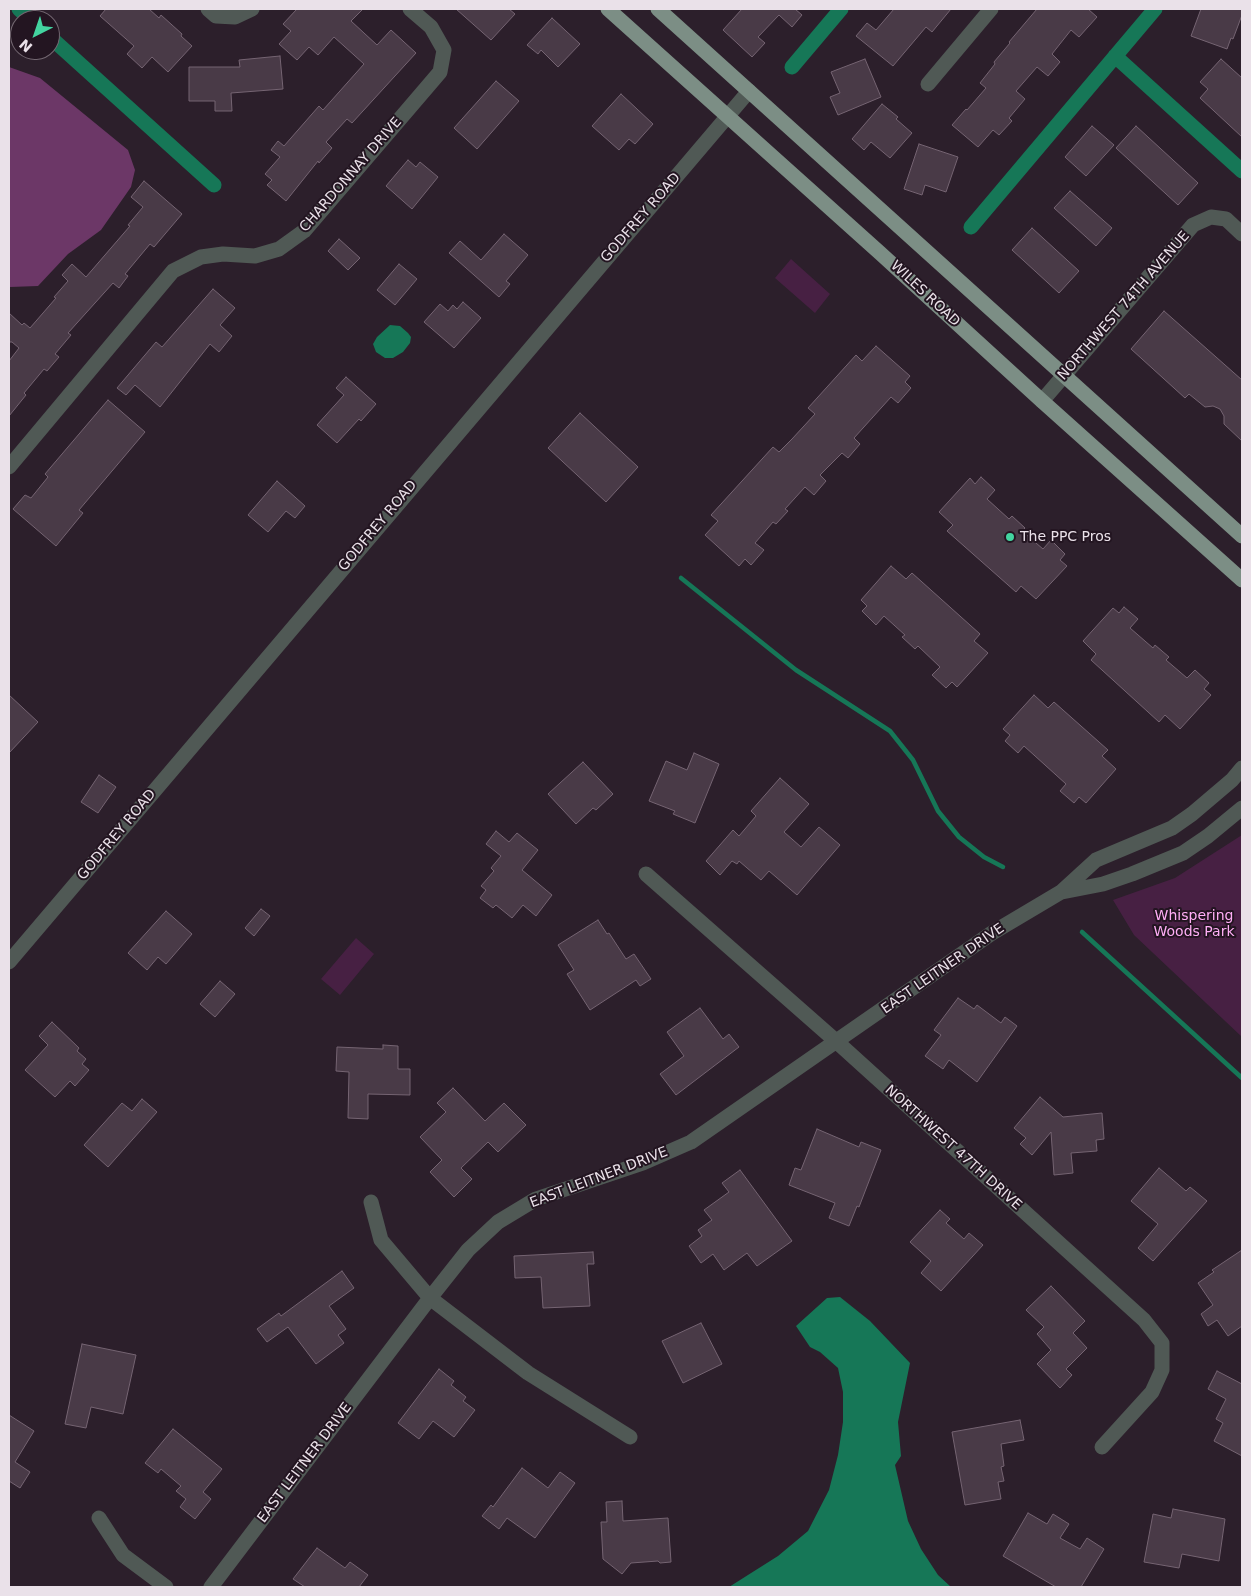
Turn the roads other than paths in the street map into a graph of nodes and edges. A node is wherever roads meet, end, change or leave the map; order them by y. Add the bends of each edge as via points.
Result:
1 (208, 9) edge
2 (252, 9) edge
3 (410, 9) edge
4 (608, 9) edge
5 (658, 9) edge
6 (991, 9) edge
7 (928, 84) dead end
8 (749, 91) junction
9 (728, 116) junction
10 (1242, 234) edge
11 (1064, 376) junction
12 (1042, 401) junction
13 (14, 450) edge
14 (9, 467) edge
15 (1242, 536) edge
16 (1242, 580) edge
17 (1242, 768) edge
18 (1242, 808) edge
19 (1192, 814) junction
20 (1208, 836) junction
21 (646, 874) dead end
22 (1060, 892) junction
23 (9, 962) edge
24 (837, 1042) junction
25 (371, 1202) dead end
26 (430, 1298) junction
27 (630, 1437) dead end
28 (1102, 1447) dead end
29 (99, 1518) dead end
30 (166, 1587) edge
31 (211, 1587) edge

1 - 2 street via 216,16 235,17
3 - 13 street, CHARDONNAY DRIVE via 431,27 444,50 440,72 304,231 279,249 255,256 224,254 201,257 173,271
4 - 9 main road, WILES ROAD
5 - 8 main road
6 - 7 street
8 - 9 street, GODFREY ROAD
8 - 11 main road
9 - 12 main road, WILES ROAD
9 - 23 street, GODFREY ROAD
10 - 11 street, NORTHWEST 74TH AVENUE via 1226,219 1212,217 1193,225
11 - 12 street, NORTHWEST 74TH AVENUE
11 - 15 main road
12 - 16 main road, WILES ROAD
13 - 14 street, CHARDONNAY DRIVE
17 - 19 street, EAST LEITNER DRIVE
18 - 20 street, EAST LEITNER DRIVE
19 - 20 street
19 - 22 street, EAST LEITNER DRIVE via 1172,828 1096,860
20 - 22 street, EAST LEITNER DRIVE via 1184,853 1132,874 1103,884
21 - 24 street, NORTHWEST 47TH DRIVE
22 - 24 street, EAST LEITNER DRIVE via 992,933
24 - 26 street, EAST LEITNER DRIVE via 691,1142 643,1163 536,1199 498,1222 468,1250
24 - 28 street, NORTHWEST 47TH DRIVE via 1144,1320 1162,1343 1162,1370 1152,1392
25 - 26 street via 381,1240
26 - 27 street via 528,1374
26 - 31 street, EAST LEITNER DRIVE
29 - 30 street via 123,1554

